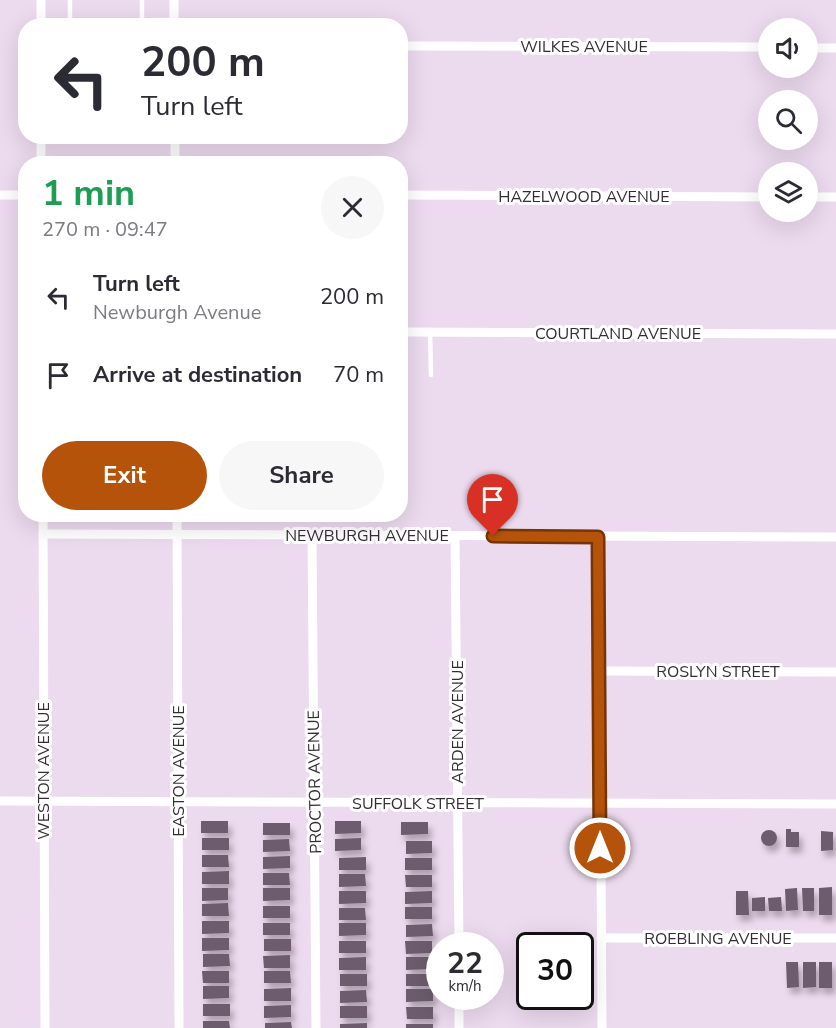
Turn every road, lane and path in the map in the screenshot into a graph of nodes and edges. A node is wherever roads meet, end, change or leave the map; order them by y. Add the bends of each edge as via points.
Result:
1 (40, 0) edge
2 (70, 0) edge
3 (142, 0) edge
4 (174, 0) edge
5 (41, 18) edge
6 (70, 18) edge
7 (142, 18) edge
8 (174, 18) edge
9 (408, 46) edge
10 (758, 47) edge
11 (818, 48) edge
12 (836, 48) edge
13 (0, 195) edge
14 (18, 195) edge
15 (408, 195) edge
16 (758, 197) edge
17 (818, 197) edge
18 (836, 197) edge
19 (408, 332) edge
20 (430, 332) junction
21 (836, 334) edge
22 (431, 375) dead end
23 (43, 522) edge
24 (177, 522) edge
25 (43, 534) junction
26 (177, 535) junction
27 (312, 535) junction
28 (455, 536) junction
29 (598, 537) junction
30 (836, 537) edge
31 (599, 670) junction
32 (836, 672) edge
33 (0, 801) edge
34 (43, 801) junction
35 (178, 802) junction
36 (314, 802) junction
37 (458, 803) junction
38 (600, 804) junction
39 (836, 804) edge
40 (459, 932) edge
41 (601, 938) junction
42 (836, 938) edge
43 (459, 1010) edge
44 (45, 1028) edge
45 (179, 1028) edge
46 (316, 1028) edge
47 (459, 1028) edge
48 (602, 1028) edge

1 - 5 street
2 - 6 lane
3 - 7 lane
4 - 8 street
9 - 10 street, WILKES AVENUE
11 - 12 street
13 - 14 street
15 - 16 street, HAZELWOOD AVENUE
17 - 18 street
19 - 20 street, COURTLAND AVENUE
20 - 21 street, COURTLAND AVENUE
20 - 22 lane
23 - 25 street, WESTON AVENUE
24 - 26 street, EASTON AVENUE
25 - 26 street, NEWBURGH AVENUE
25 - 34 street, WESTON AVENUE
26 - 27 street, NEWBURGH AVENUE
26 - 35 street, EASTON AVENUE
27 - 28 street, NEWBURGH AVENUE
27 - 36 street, PROCTOR AVENUE
28 - 29 street, NEWBURGH AVENUE
28 - 37 street, ARDEN AVENUE
29 - 30 street, NEWBURGH AVENUE
29 - 31 street
31 - 32 street, ROSLYN STREET
31 - 38 street
33 - 34 street, SUFFOLK STREET
34 - 35 street, SUFFOLK STREET
34 - 44 street, WESTON AVENUE
35 - 36 street, SUFFOLK STREET
35 - 45 street, EASTON AVENUE
36 - 37 street, SUFFOLK STREET
36 - 46 street, PROCTOR AVENUE
37 - 38 street, SUFFOLK STREET
37 - 40 street, ARDEN AVENUE
38 - 39 street, SUFFOLK STREET
38 - 41 street
41 - 42 street, ROEBLING AVENUE
41 - 48 street
43 - 47 street

